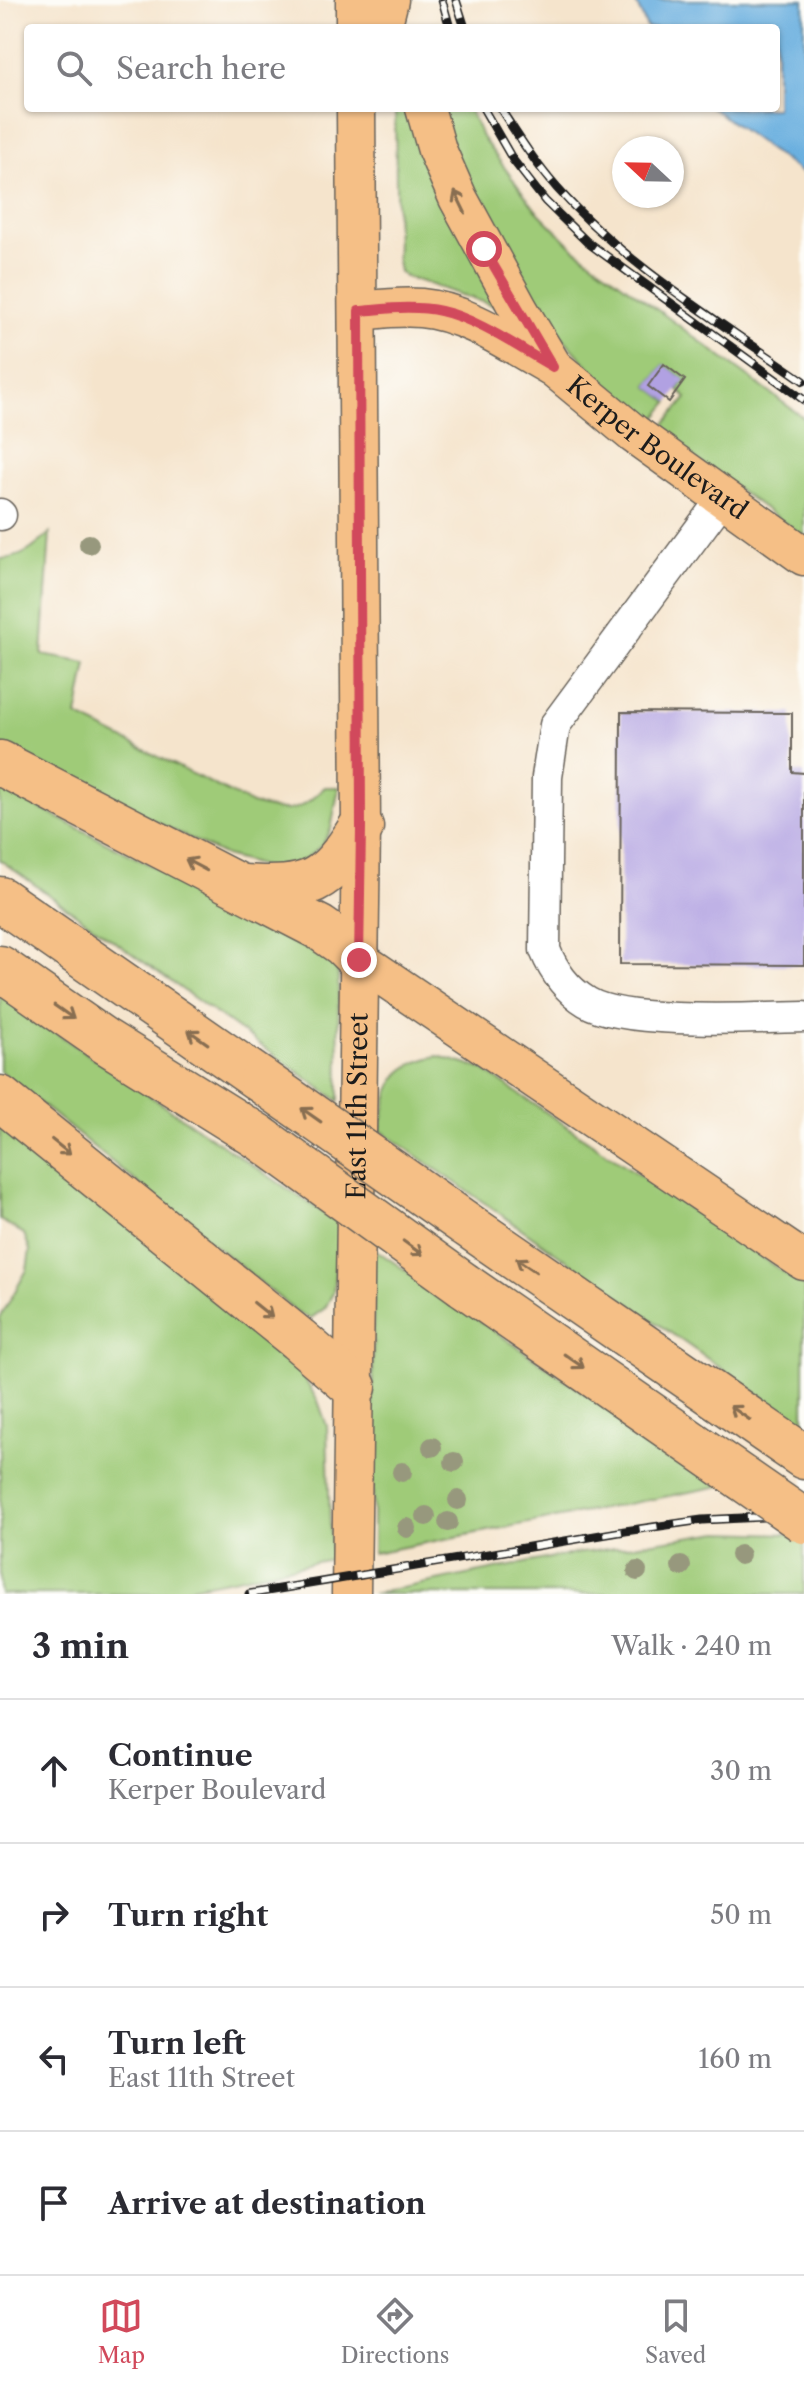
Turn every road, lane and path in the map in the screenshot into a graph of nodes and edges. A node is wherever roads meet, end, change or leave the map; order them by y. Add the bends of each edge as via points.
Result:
1 (355, 0) edge
2 (389, 0) edge
3 (401, 0) edge
4 (355, 24) edge
5 (383, 24) edge
6 (405, 24) edge
7 (426, 112) edge
8 (358, 118) edge
9 (359, 311) junction
10 (553, 367) junction
11 (722, 499) junction
12 (804, 556) edge
13 (0, 763) edge
14 (361, 827) junction
15 (236, 886) junction
16 (0, 899) edge
17 (359, 960) junction
18 (0, 968) edge
19 (804, 1017) edge
20 (0, 1098) edge
21 (804, 1261) edge
22 (354, 1387) junction
23 (804, 1457) edge
24 (804, 1521) edge
25 (351, 1594) edge

1 - 4 main road
2 - 5 main road
3 - 6 main road
10 -> 7 main road, Kerper Boulevard via 458,198
8 - 9 main road, East 11th Street
9 - 10 main road via 444,312
9 - 14 main road, East 11th Street
10 - 11 main road, Kerper Boulevard
11 - 12 main road, Kerper Boulevard
11 - 19 lane via 555,725 547,777 545,950 569,989 589,1004 622,1014
15 -> 13 highway
14 - 15 highway via 341,859 323,875 297,886
14 - 17 main road, East 11th Street
15 - 17 highway via 320,928
23 -> 16 highway, bridge
17 - 21 main road
17 - 22 main road, East 11th Street
18 -> 24 highway, bridge via 259,1137
20 -> 22 highway
22 - 25 main road, East 11th Street

